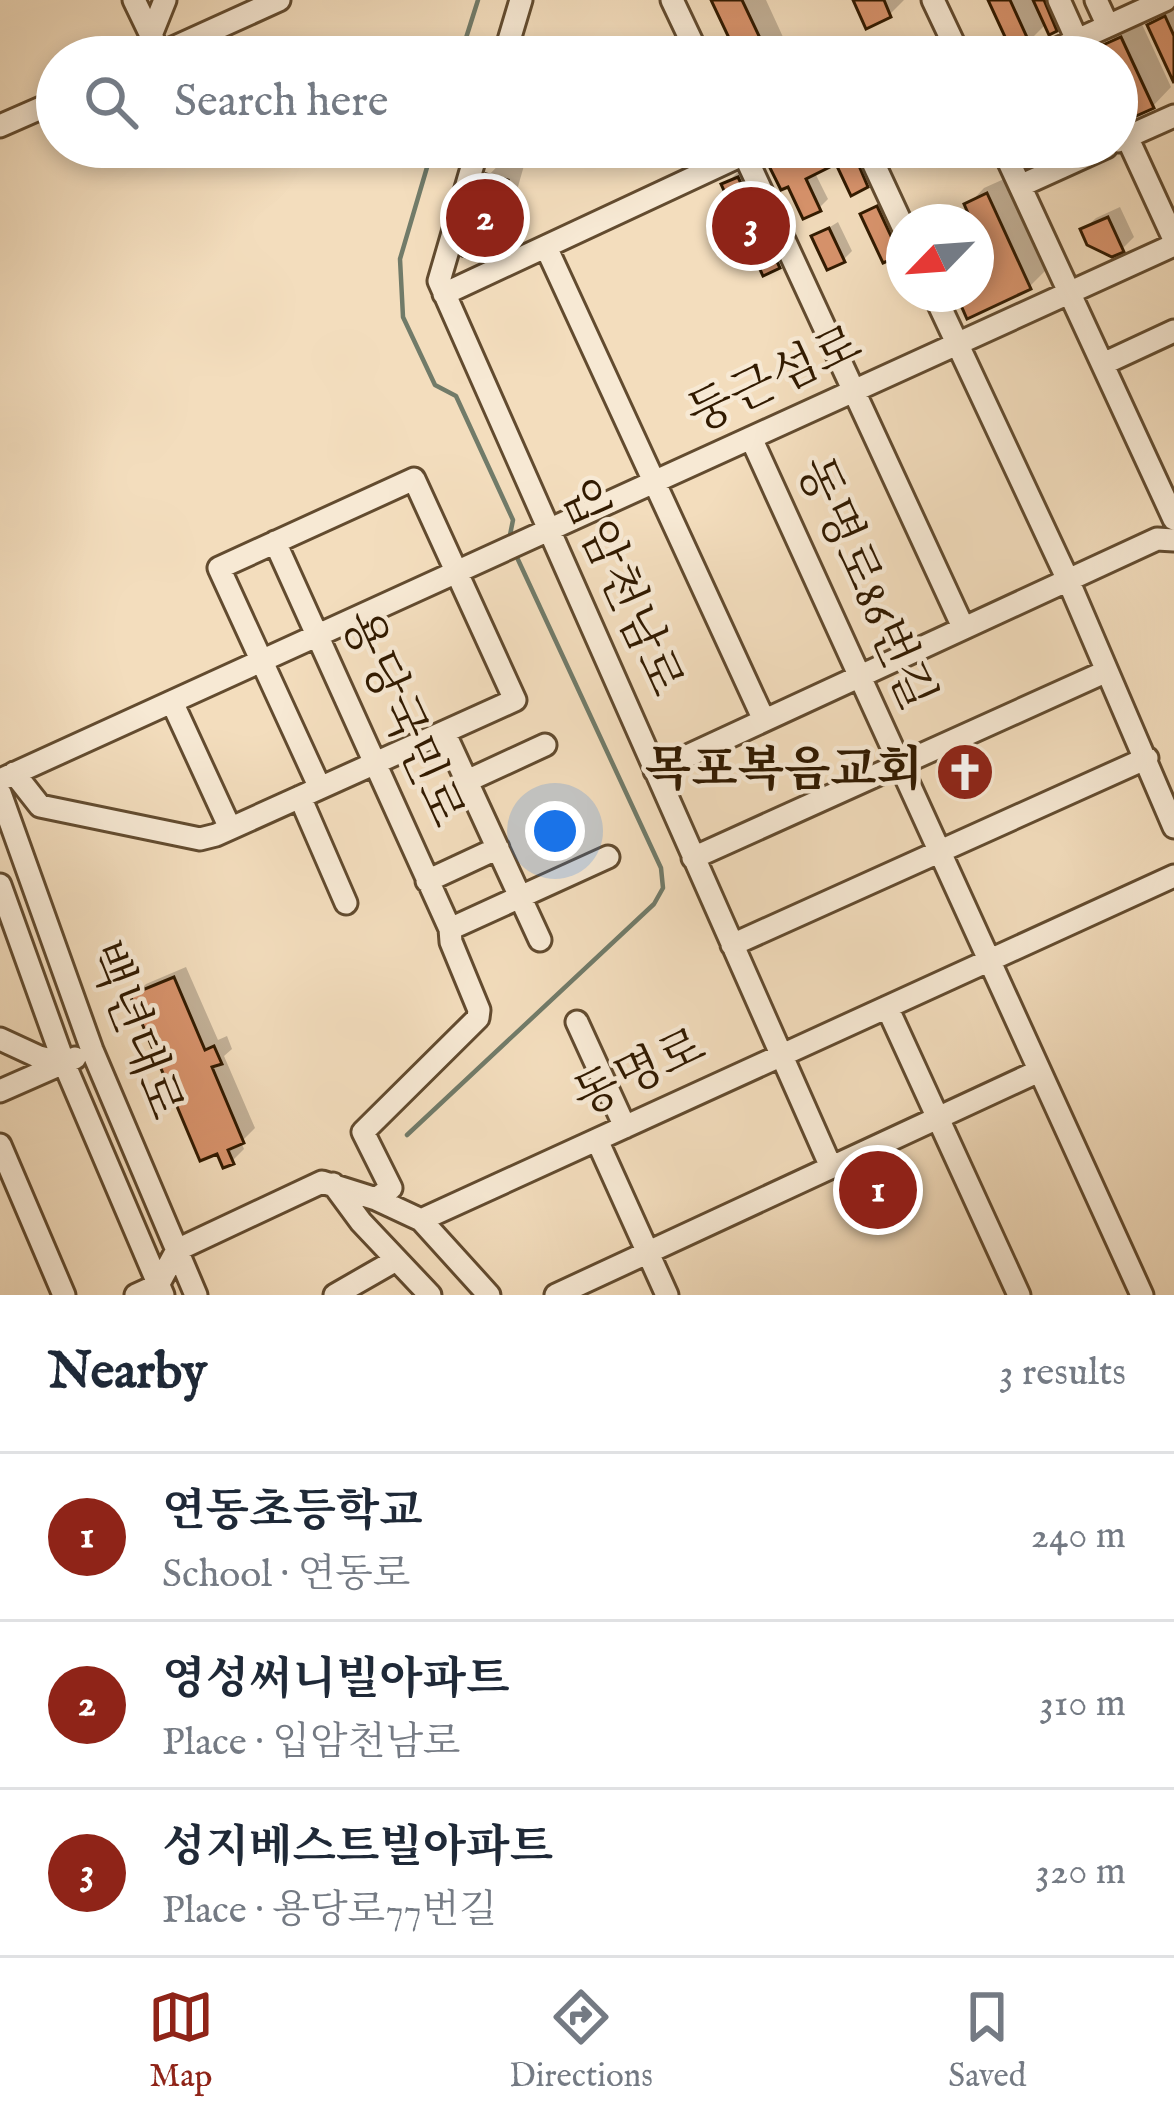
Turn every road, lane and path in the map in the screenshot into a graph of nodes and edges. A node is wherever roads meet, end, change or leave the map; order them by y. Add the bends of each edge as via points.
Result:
1 (134, 0) edge
2 (165, 0) edge
3 (279, 0) edge
4 (546, 0) edge
5 (673, 0) edge
6 (933, 0) edge
7 (1059, 0) edge
8 (1096, 0) edge
9 (1165, 0) edge
10 (519, 7) edge
11 (1108, 26) junction
12 (149, 36) edge
13 (158, 36) edge
14 (188, 36) edge
15 (511, 36) edge
16 (687, 36) edge
17 (950, 36) edge
18 (1075, 36) edge
19 (1086, 36) edge
20 (36, 110) edge
21 (1174, 116) edge
22 (0, 127) edge
23 (1138, 132) edge
24 (476, 168) edge
25 (709, 168) edge
26 (756, 168) edge
27 (876, 168) edge
28 (1011, 168) edge
29 (1061, 168) edge
30 (1137, 168) edge
31 (1020, 187) junction
32 (892, 204) edge
33 (1174, 242) edge
34 (546, 247) junction
35 (1069, 292) junction
36 (444, 294) junction
37 (942, 312) edge
38 (1174, 331) edge
39 (957, 344) junction
40 (1102, 364) junction
41 (854, 391) junction
42 (752, 438) junction
43 (1165, 478) edge
44 (655, 483) junction
45 (1174, 519) edge
46 (545, 532) junction
47 (1174, 541) edge
48 (275, 542) junction
49 (456, 573) junction
50 (1068, 580) junction
51 (963, 627) junction
52 (317, 636) junction
53 (262, 661) junction
54 (1107, 671) junction
55 (859, 675) junction
56 (172, 702) junction
57 (764, 720) junction
58 (444, 732) junction
59 (545, 745) dead end
60 (1147, 758) junction
61 (375, 763) junction
62 (900, 765) junction
63 (655, 771) junction
64 (7, 777) edge
65 (466, 781) junction
66 (310, 792) junction
67 (0, 793) edge
68 (1174, 827) edge
69 (230, 828) junction
70 (498, 848) junction
71 (939, 852) junction
72 (608, 857) dead end
73 (693, 858) junction
74 (1174, 876) edge
75 (427, 881) junction
76 (0, 885) edge
77 (520, 896) junction
78 (346, 903) dead end
79 (450, 929) junction
80 (540, 940) dead end
81 (732, 945) junction
82 (989, 961) junction
83 (887, 1007) junction
84 (577, 1022) dead end
85 (0, 1039) edge
86 (92, 1051) junction
87 (780, 1056) junction
88 (64, 1063) junction
89 (1039, 1071) junction
90 (0, 1091) edge
91 (938, 1118) junction
92 (625, 1127) junction
93 (597, 1140) junction
94 (0, 1145) edge
95 (831, 1167) junction
96 (332, 1183) junction
97 (376, 1199) junction
98 (421, 1220) junction
99 (177, 1250) junction
100 (648, 1252) junction
101 (396, 1260) junction
102 (161, 1290) edge
103 (64, 1295) edge
104 (136, 1295) edge
105 (196, 1295) edge
106 (335, 1295) edge
107 (430, 1295) edge
108 (489, 1295) edge
109 (556, 1295) edge
110 (668, 1295) edge
111 (1019, 1295) edge
112 (1142, 1295) edge

1 - 12 street
2 - 13 street
3 - 14 street
4 - 10 street
5 - 16 street
6 - 17 street
7 - 18 street
8 - 11 street
9 - 11 street
10 - 15 street
11 - 19 street
20 - 22 street
21 - 23 street
24 - 36 street via 440,281
25 - 34 street
26 - 41 street
27 - 32 street
28 - 31 street
29 - 31 street
30 - 33 street
31 - 35 street
33 - 35 street, 둥근섬로
34 - 36 street
34 - 44 street
35 - 39 street, 둥근섬로
35 - 40 street
36 - 46 street, 입암천남로
37 - 39 street
38 - 40 street
39 - 41 street, 둥근섬로
39 - 50 street
40 - 43 street
41 - 42 street, 둥근섬로
41 - 51 street
42 - 44 street, 둥근섬로
42 - 55 street, 동명로86번길
43 - 45 street
44 - 46 street, 둥근섬로
44 - 57 street
46 - 49 street, 둥근섬로
46 - 63 street, 입암천남로
47 - 50 street via 1157,539
48 - 49 street via 414,479
48 - 52 street, 용당국민로
48 - 53 street via 219,568
49 - 52 street
49 - 58 street via 515,700
50 - 51 street
50 - 54 street
51 - 55 street
52 - 53 street
52 - 61 street, 용당국민로
53 - 56 street
53 - 66 street
54 - 60 street
54 - 62 street
55 - 57 street
55 - 62 street, 동명로86번길
56 - 64 street
56 - 69 street
57 - 63 street
58 - 61 street
58 - 65 street
59 - 65 street
60 - 68 street
60 - 71 street
61 - 66 street
61 - 75 street, 용당국민로
62 - 71 street, 동명로86번길
62 - 73 street
63 - 73 street, 입암천남로
64 - 69 street via 40,806 192,839
65 - 70 street
66 - 69 street
66 - 78 street
67 - 86 street, 백년대로
70 - 75 street
70 - 77 street
71 - 81 street
71 - 82 street, 동명로86번길
72 - 77 street
73 - 81 street, 입암천남로
74 - 82 street, 동명로
75 - 79 street, 용당국민로
76 - 88 street, 백년대로
77 - 79 street
77 - 80 street
79 - 97 street, 용당국민로 via 478,1018 363,1132 391,1189
81 - 87 street, 입암천남로
82 - 83 street, 동명로
82 - 89 street, 동명로86번길
83 - 87 street, 동명로
83 - 91 street
84 - 92 street
85 - 88 street
86 - 88 street
86 - 99 street, 백년대로
87 - 92 street, 동명로
87 - 95 street, 입암천남로
88 - 90 street
88 - 102 street, 백년대로
89 - 91 street
89 - 112 street, 동명로86번길
91 - 95 street
91 - 111 street
92 - 93 street, 동명로
93 - 98 street, 동명로
93 - 100 street
94 - 103 street
95 - 100 street
96 - 97 street
96 - 99 street via 309,1185
96 - 101 street
97 - 98 street
98 - 108 street
99 - 102 street
99 - 105 street, 백년대로
100 - 109 street
100 - 110 street
101 - 106 street
101 - 107 street
102 - 104 street

